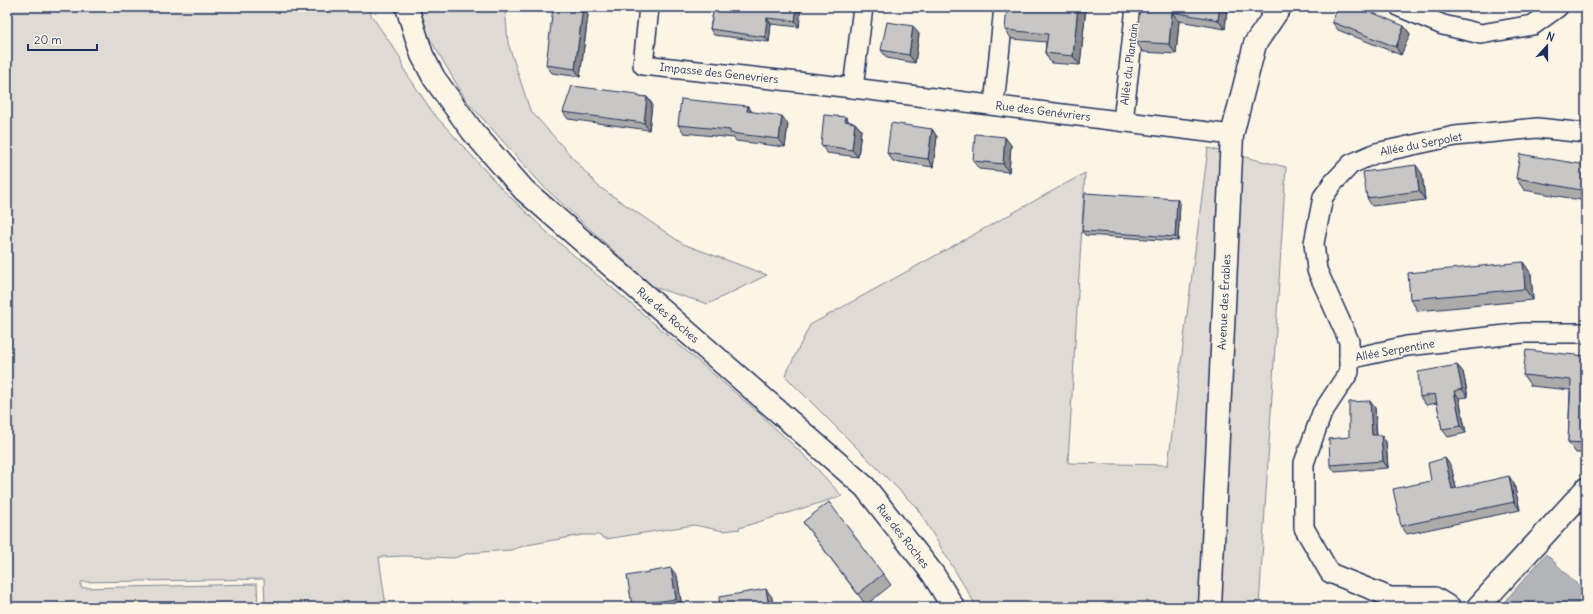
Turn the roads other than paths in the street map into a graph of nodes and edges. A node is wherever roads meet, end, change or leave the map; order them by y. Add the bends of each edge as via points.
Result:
1 (407, 7) edge
2 (649, 7) edge
3 (863, 7) edge
4 (1004, 7) edge
5 (1136, 7) edge
6 (1280, 7) edge
7 (1400, 7) edge
8 (1558, 7) edge
9 (854, 88) junction
10 (994, 105) junction
11 (1122, 121) junction
12 (1586, 133) edge
13 (1232, 135) junction
14 (1586, 333) edge
15 (1349, 359) junction
16 (1586, 489) edge
17 (953, 607) edge
18 (1210, 607) edge
19 (1451, 607) edge
20 (1478, 607) edge

1 - 17 street, Rue des Roches via 422,55 434,78 473,132 524,190 865,487 933,574
2 - 9 street, Impasse des Genevriers via 643,65
3 - 9 street
4 - 10 street
5 - 11 street, Allée du Plantain
6 - 13 street, Avenue des Érables via 1255,44
7 - 8 street via 1443,25 1481,34 1533,25
9 - 10 street, Rue des Genévriers
10 - 11 street, Rue des Genévriers
11 - 13 street, Rue des Genévriers
12 - 15 street, Allée du Serpolet via 1537,128 1455,136 1376,153 1351,164 1323,197 1314,242 1317,270 1349,341
13 - 18 street, Avenue des Érables
14 - 15 street, Allée Serpentine via 1524,333 1407,346
15 - 19 street, Allée Serpentine via 1350,372 1322,413 1304,463 1304,528 1330,573 1390,597 1435,597
16 - 20 street

